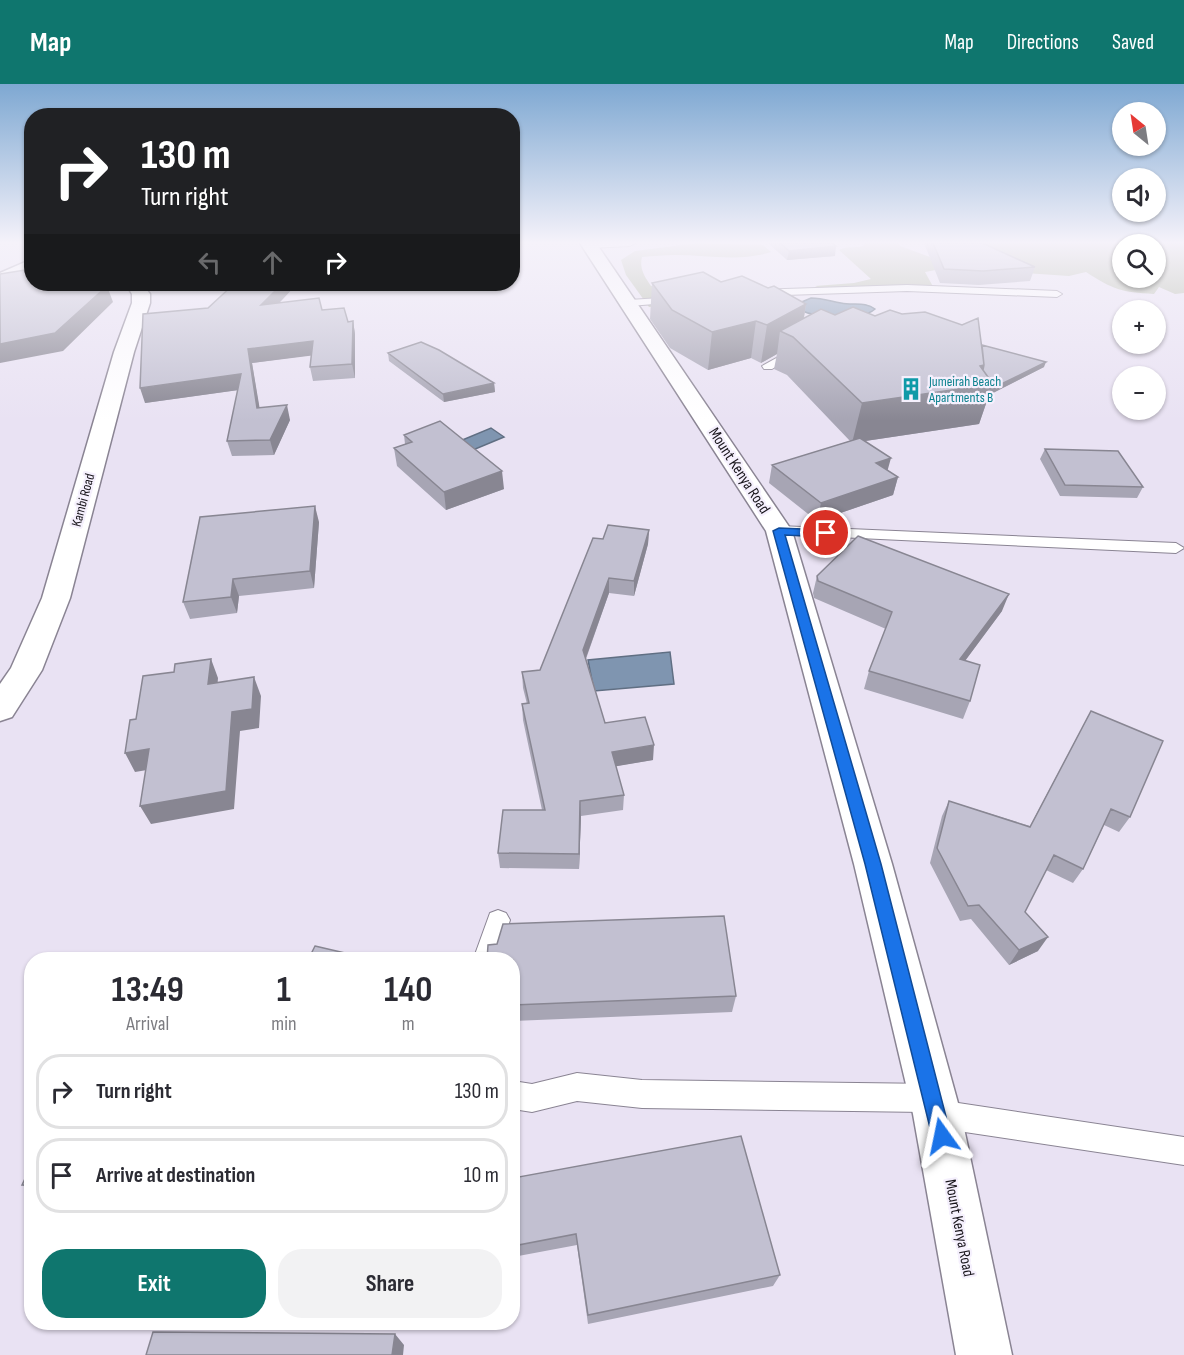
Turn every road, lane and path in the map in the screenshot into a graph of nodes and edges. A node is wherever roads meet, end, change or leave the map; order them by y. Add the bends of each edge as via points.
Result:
1 (141, 302) edge
2 (638, 302) edge
3 (628, 303) joint
4 (808, 344) edge
5 (768, 366) edge
6 (779, 531) junction
7 (1176, 548) dead end
8 (0, 709) edge
9 (498, 920) dead end
10 (487, 952) edge
11 (520, 1096) edge
12 (935, 1106) junction
13 (1184, 1151) edge
14 (984, 1355) edge

1 - 8 main road, Kambi Road via 123,352 56,598 26,670
2 - 3 lane
3 - 6 main road, Mount Kenya Road
4 - 5 lane
6 - 7 lane
6 - 12 main road, Mount Kenya Road via 873,864
9 - 10 lane
11 - 12 lane via 532,1098 577,1087 642,1094
12 - 13 lane
12 - 14 main road, Mount Kenya Road

